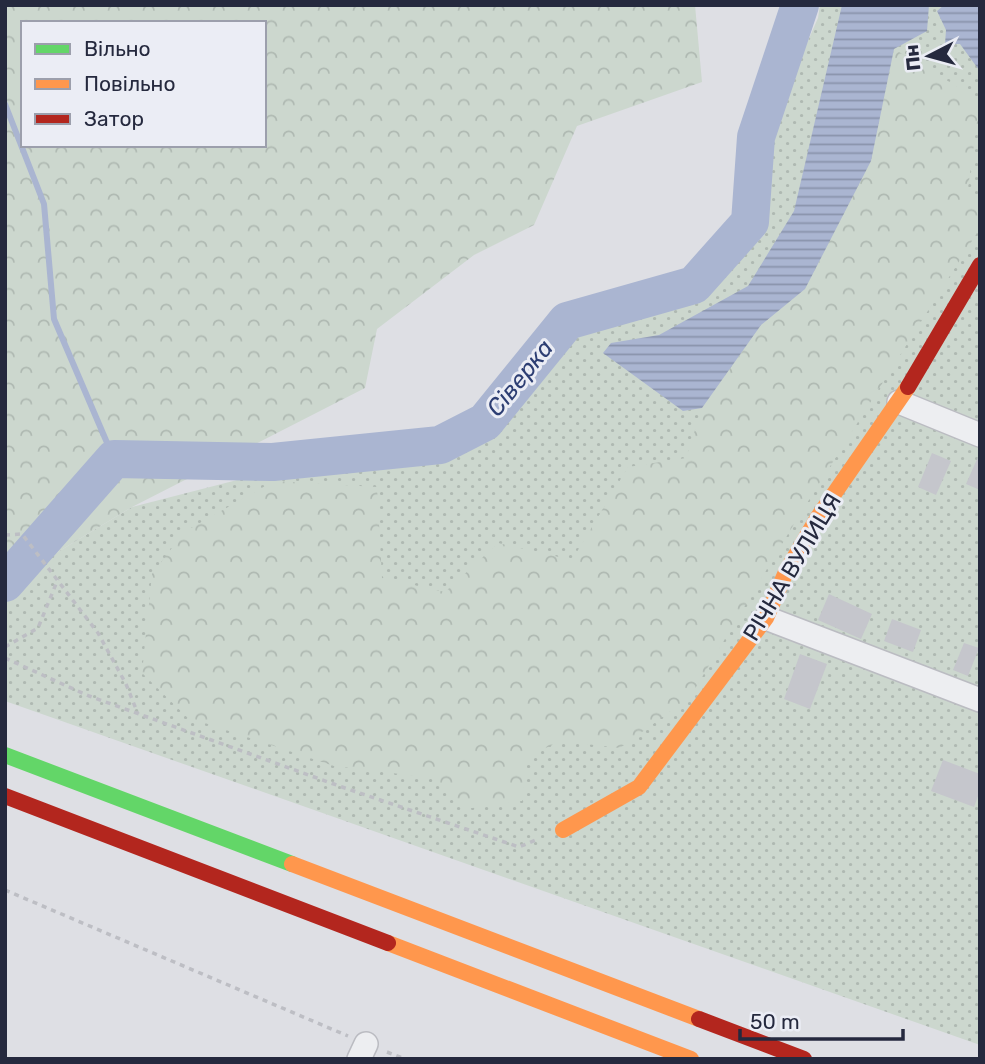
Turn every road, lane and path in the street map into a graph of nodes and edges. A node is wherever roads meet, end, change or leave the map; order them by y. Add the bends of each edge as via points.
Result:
1 (980, 265) edge
2 (899, 402) junction
3 (980, 435) edge
4 (5, 535) edge
5 (58, 579) junction
6 (766, 618) junction
7 (5, 647) edge
8 (5, 658) edge
9 (980, 700) edge
10 (138, 714) junction
11 (5, 755) edge
12 (5, 796) edge
13 (563, 830) joint
14 (5, 890) edge
15 (363, 1051) edge
16 (405, 1059) edge
17 (691, 1059) edge
18 (804, 1059) edge

1 - 2 main road, РІЧНА ВУЛИЦЯ
2 - 3 street
2 - 6 main road, РІЧНА ВУЛИЦЯ via 818,517
4 - 5 path via 22,534
5 - 7 path via 38,628
5 - 10 path via 98,633
6 - 9 street
6 - 13 main road, РІЧНА ВУЛИЦЯ via 639,786
8 - 10 path
10 - 13 path via 519,847
11 - 18 main road
12 - 17 main road
14 - 15 path
15 - 16 path

